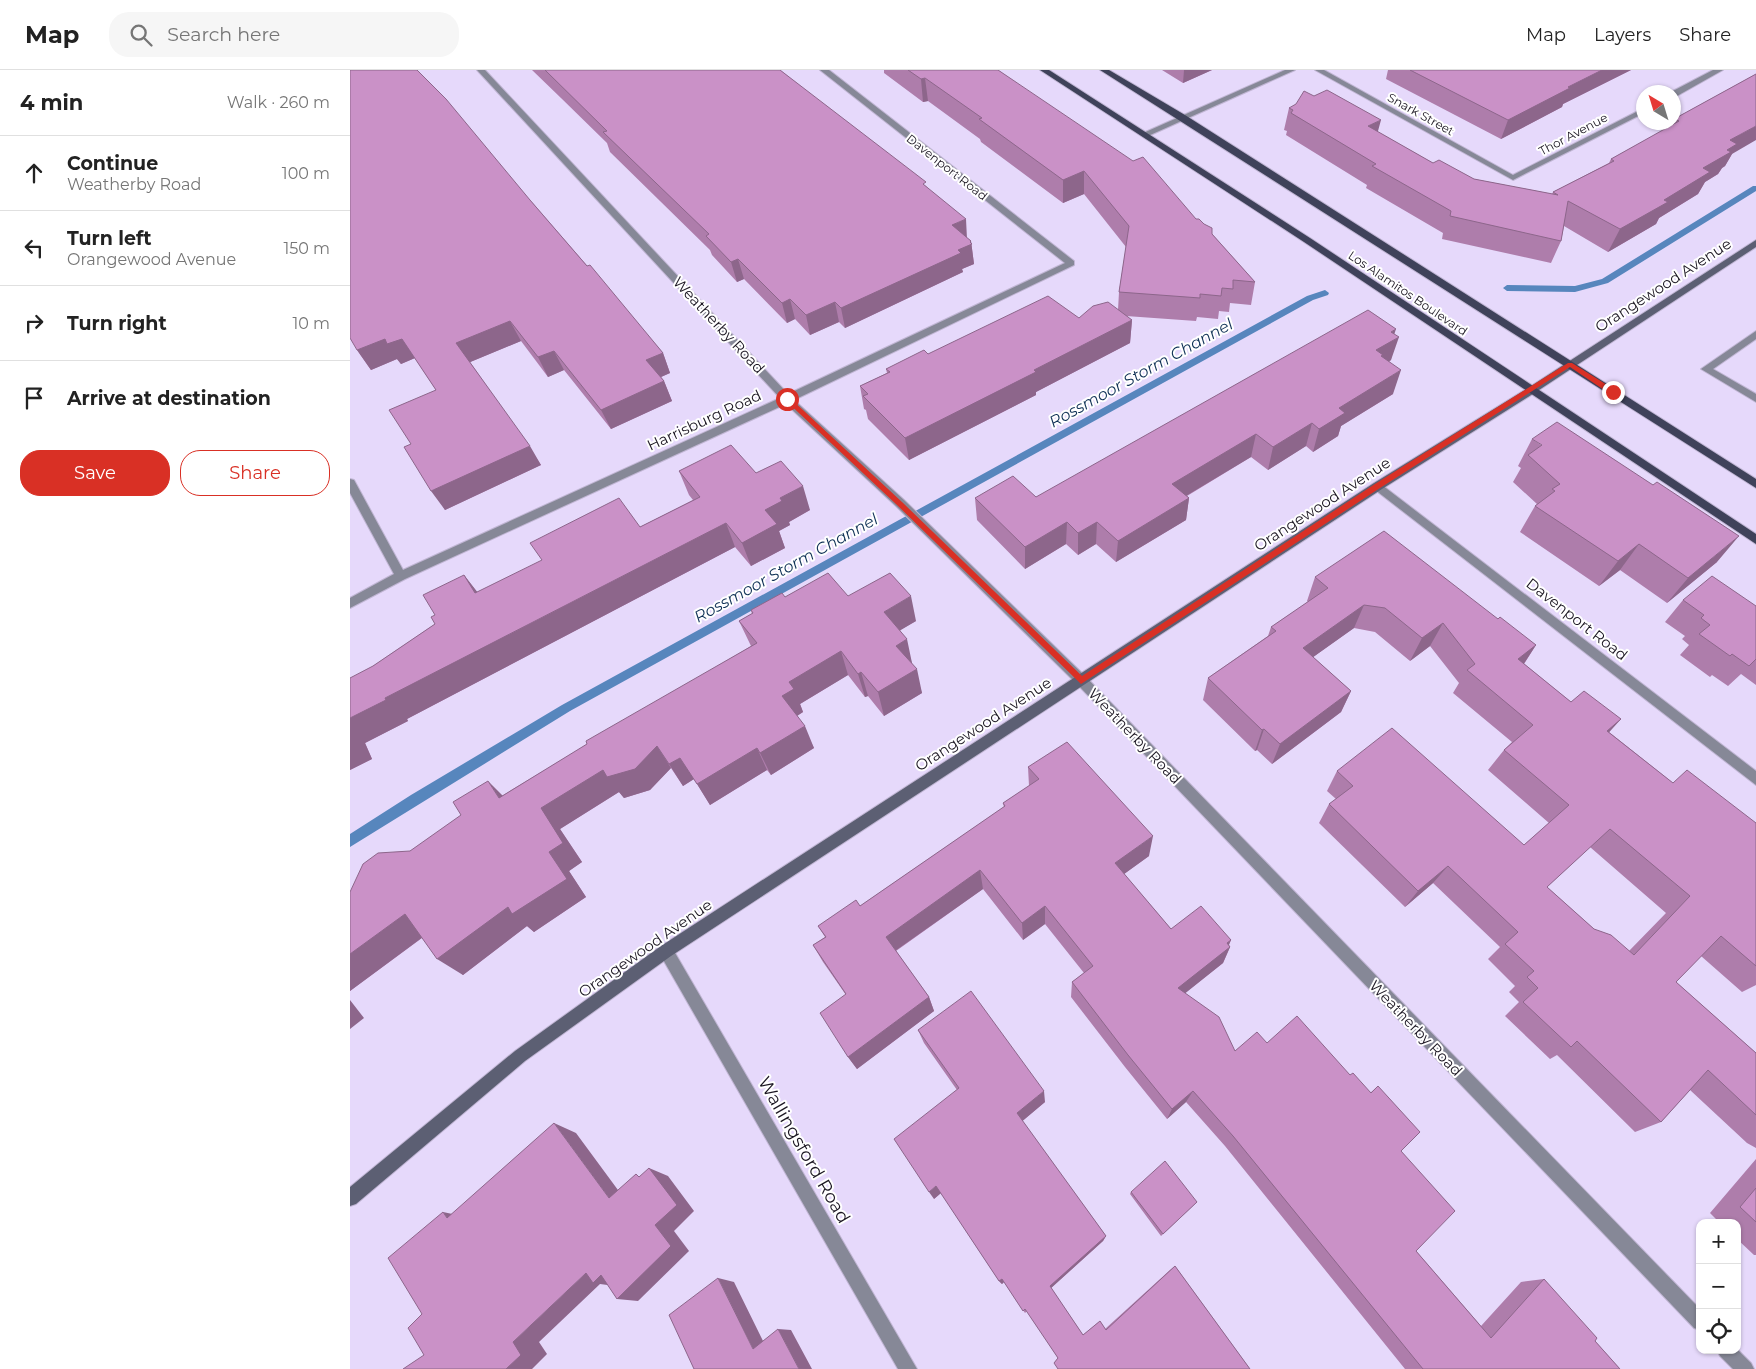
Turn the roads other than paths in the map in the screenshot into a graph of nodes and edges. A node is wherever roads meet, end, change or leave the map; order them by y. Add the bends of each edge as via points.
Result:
1 (481, 70) edge
2 (824, 70) edge
3 (1044, 70) edge
4 (1104, 70) edge
5 (1291, 70) edge
6 (1319, 70) edge
7 (1719, 70) edge
8 (1681, 90) edge
9 (1636, 114) edge
10 (1182, 118) junction
11 (1144, 134) junction
12 (1513, 178) joint
13 (1756, 243) edge
14 (1071, 263) joint
15 (1756, 334) edge
16 (1570, 364) junction
17 (1532, 390) junction
18 (1756, 398) edge
19 (787, 399) junction
20 (350, 483) edge
21 (1756, 484) edge
22 (1378, 486) junction
23 (1756, 540) edge
24 (401, 576) junction
25 (350, 603) edge
26 (1081, 680) junction
27 (1756, 778) edge
28 (666, 951) junction
29 (350, 1198) edge
30 (1696, 1318) edge
31 (1730, 1354) edge
32 (908, 1369) edge
33 (1745, 1369) edge

1 - 19 street, Weatherby Road
2 - 14 street, Davenport Road
3 - 11 main road, Los Alamitos Boulevard
4 - 10 main road, Los Alamitos Boulevard
5 - 10 street
6 - 12 street, Snark Street
7 - 8 street
9 - 12 street, Thor Avenue
10 - 11 street
10 - 16 main road, Los Alamitos Boulevard
11 - 17 main road, Los Alamitos Boulevard
13 - 16 street, Orangewood Avenue
14 - 19 street, Harrisburg Road
15 - 18 street via 1706,368
16 - 17 street, Orangewood Avenue
16 - 21 main road, Los Alamitos Boulevard
17 - 22 street, Orangewood Avenue
17 - 23 main road, Los Alamitos Boulevard
19 - 24 street, Harrisburg Road
19 - 26 street, Weatherby Road via 900,503
20 - 24 street
22 - 26 street, Orangewood Avenue
22 - 27 street, Davenport Road
24 - 25 street, Harrisburg Road
26 - 28 street, Orangewood Avenue
26 - 30 street, Weatherby Road
28 - 29 street, Orangewood Avenue via 520,1056
28 - 32 street, Wallingsford Road
31 - 33 street

